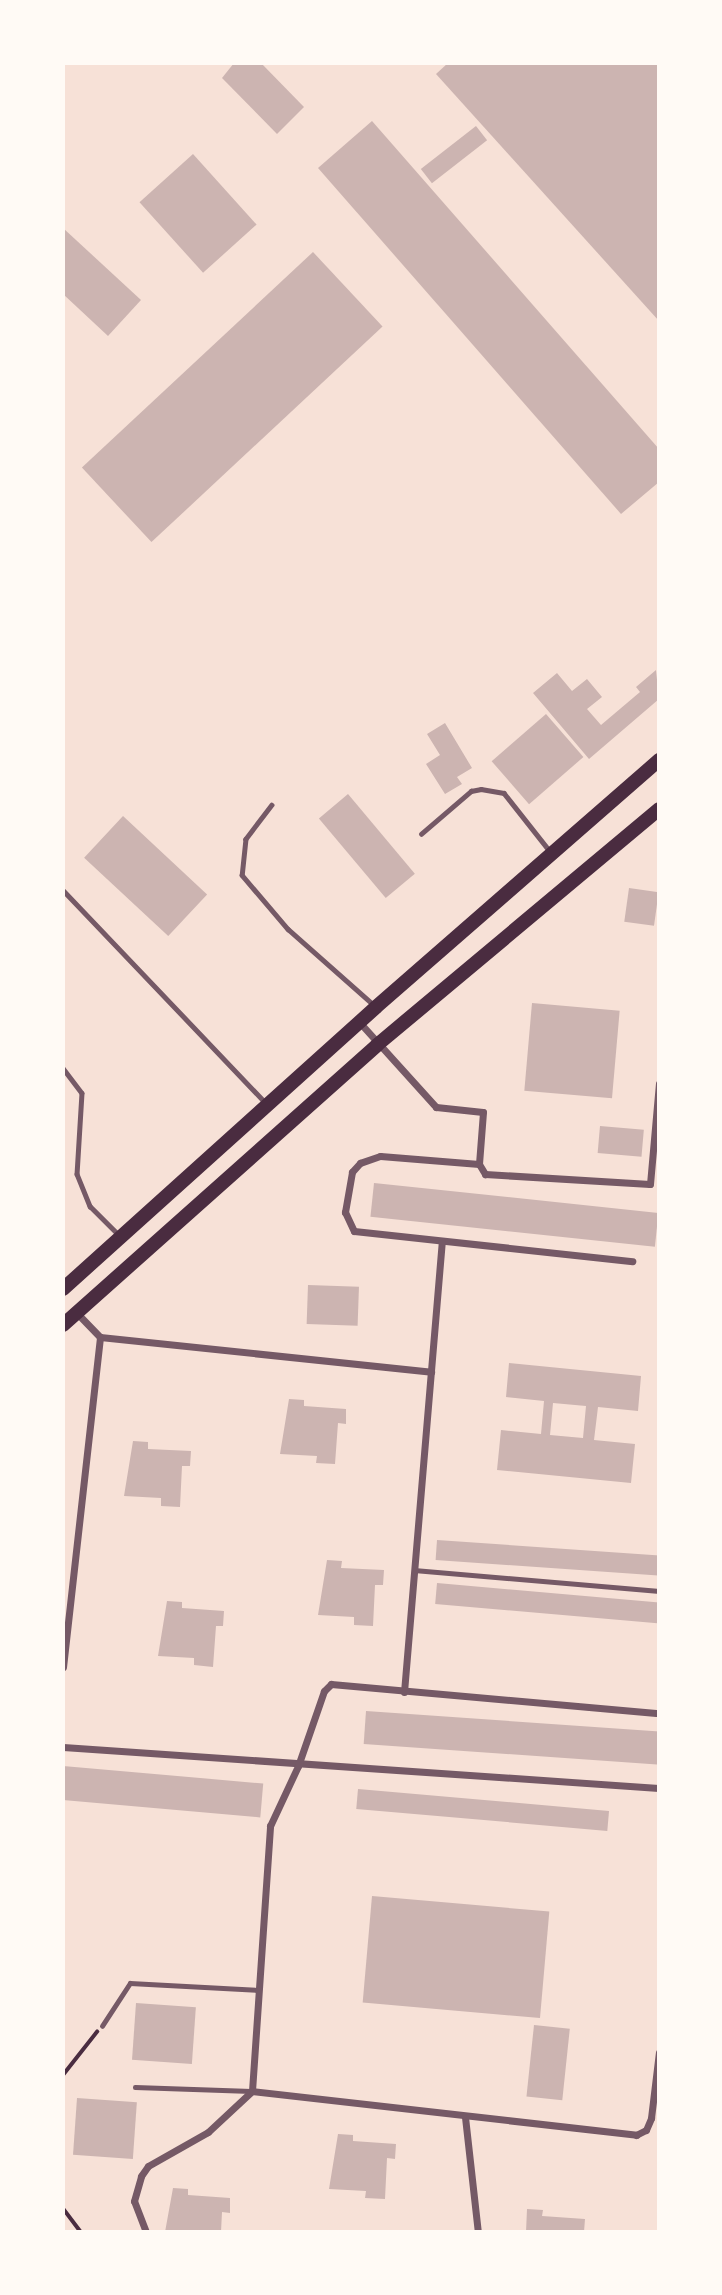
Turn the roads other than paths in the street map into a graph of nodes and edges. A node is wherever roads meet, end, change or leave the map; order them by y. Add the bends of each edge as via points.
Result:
1 (659, 760) edge
2 (272, 805) dead end
3 (659, 809) edge
4 (421, 834) dead end
5 (551, 854) junction
6 (63, 890) edge
7 (376, 1007) junction
8 (361, 1024) junction
9 (377, 1045) junction
10 (63, 1068) edge
11 (659, 1083) edge
12 (268, 1106) junction
13 (479, 1164) junction
14 (120, 1237) junction
15 (442, 1242) junction
16 (632, 1261) dead end
17 (63, 1289) edge
18 (77, 1313) junction
19 (63, 1325) edge
20 (100, 1337) junction
21 (431, 1372) junction
22 (414, 1570) junction
23 (659, 1591) edge
24 (63, 1667) edge
25 (404, 1692) junction
26 (659, 1713) edge
27 (63, 1747) edge
28 (298, 1766) junction
29 (659, 1788) edge
30 (258, 1990) junction
31 (102, 2026) road end
32 (659, 2052) edge
33 (135, 2087) dead end
34 (252, 2091) junction
35 (465, 2117) junction
36 (146, 2232) edge
37 (478, 2232) edge

1 - 5 main road
2 - 7 lane via 246,839 242,875 288,929
3 - 9 main road
4 - 5 lane via 471,790 481,789 503,793
5 - 7 main road
6 - 12 lane
7 - 8 main road
8 - 9 street
8 - 12 main road
9 - 13 street via 436,1107 483,1112
9 - 18 main road
10 - 14 lane via 82,1093 77,1174 90,1206
11 - 13 street via 650,1184 485,1174
12 - 14 main road
13 - 15 street via 380,1156 360,1163 352,1172 345,1212 354,1231
14 - 17 main road
15 - 16 street
15 - 21 street
18 - 19 main road
18 - 20 street
20 - 21 street
20 - 24 street
21 - 22 street
22 - 23 lane
22 - 25 street
25 - 26 street
25 - 28 street via 331,1684 324,1691
27 - 28 street
28 - 29 street
28 - 30 street via 270,1826
30 - 31 lane via 130,1983
30 - 34 street
32 - 35 street via 651,2118 646,2130 636,2135
33 - 34 lane
34 - 35 street
34 - 36 street via 208,2132 148,2166 134,2201
35 - 37 street

